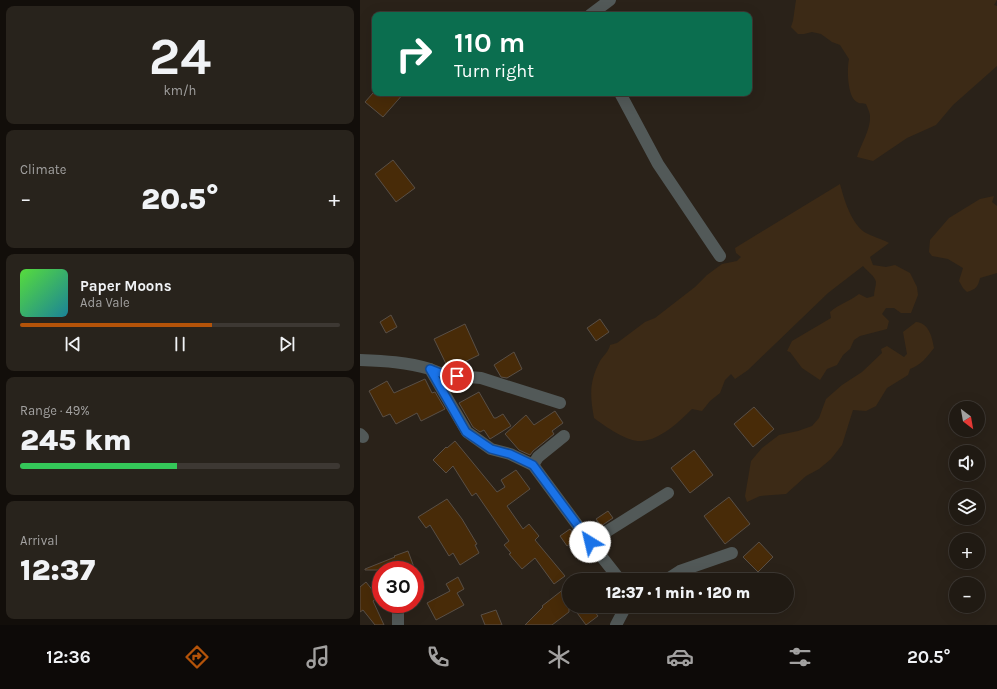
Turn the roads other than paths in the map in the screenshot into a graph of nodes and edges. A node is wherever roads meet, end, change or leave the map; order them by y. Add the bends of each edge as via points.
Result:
1 (610, 0) edge
2 (594, 12) edge
3 (622, 96) edge
4 (720, 256) dead end
5 (360, 360) edge
6 (430, 369) junction
7 (560, 403) dead end
8 (564, 436) dead end
9 (533, 465) junction
10 (668, 493) dead end
11 (590, 542) junction
12 (732, 553) dead end
13 (614, 573) edge
14 (677, 573) edge
15 (398, 613) edge
16 (622, 613) edge
17 (398, 625) edge
18 (616, 625) edge

1 - 2 street
3 - 4 street via 658,164
5 - 6 street via 391,361
6 - 7 street via 445,375 481,378
6 - 9 street via 466,432 491,449 510,454
8 - 9 street via 538,457
9 - 11 street
10 - 11 street
11 - 13 street
12 - 14 street
15 - 17 street
16 - 18 street

